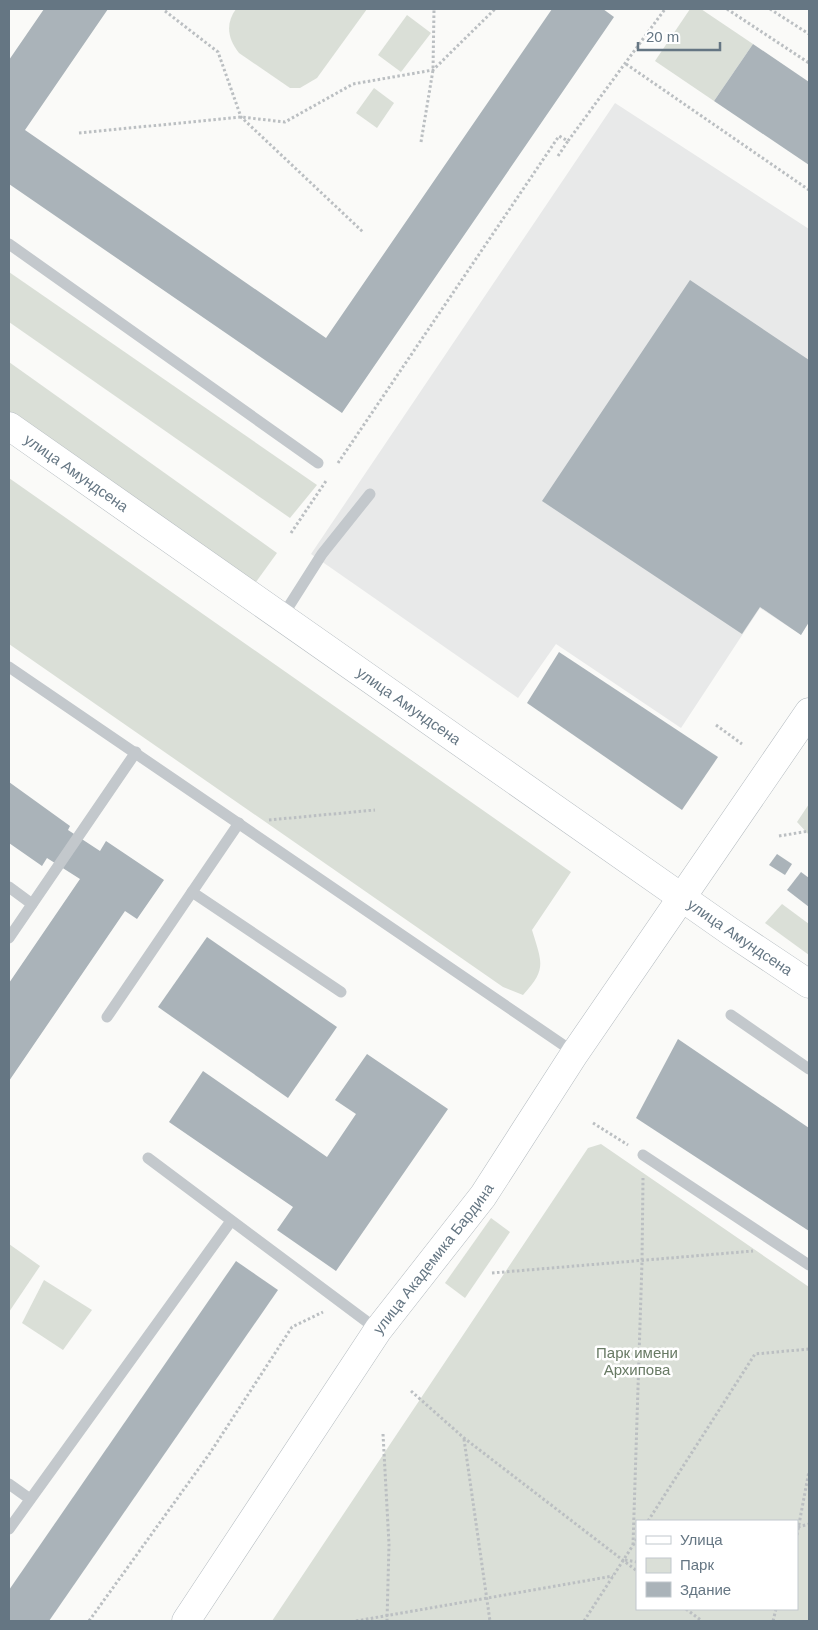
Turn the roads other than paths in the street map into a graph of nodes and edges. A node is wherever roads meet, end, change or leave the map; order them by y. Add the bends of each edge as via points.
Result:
1 (9, 244) edge
2 (9, 426) edge
3 (318, 463) dead end
4 (370, 494) dead end
5 (281, 618) junction
6 (9, 668) edge
7 (809, 712) edge
8 (136, 752) junction
9 (238, 823) junction
10 (9, 887) edge
11 (192, 892) junction
12 (682, 898) junction
13 (32, 904) junction
14 (9, 938) edge
15 (809, 984) edge
16 (342, 992) dead end
17 (731, 1015) dead end
18 (107, 1017) dead end
19 (575, 1053) junction
20 (809, 1069) edge
21 (643, 1155) road end
22 (148, 1158) dead end
23 (231, 1221) junction
24 (809, 1265) edge
25 (378, 1330) junction
26 (9, 1484) edge
27 (30, 1499) junction
28 (9, 1529) edge
29 (186, 1621) edge

1 - 3 lane
2 - 5 street, улица Амундсена
4 - 5 lane via 322,554
5 - 12 street, улица Амундсена
6 - 8 lane
7 - 12 street, улица Академика Бардина
8 - 9 lane
8 - 13 lane
9 - 11 lane
9 - 19 lane
10 - 13 lane
11 - 16 lane
11 - 18 lane
12 - 15 street, улица Амундсена
12 - 19 street, улица Академика Бардина
13 - 14 lane
17 - 20 lane
19 - 25 street, улица Академика Бардина via 483,1196
21 - 24 lane
22 - 23 lane
23 - 25 lane
23 - 27 lane
25 - 29 street, улица Академика Бардина
26 - 27 lane
27 - 28 lane

